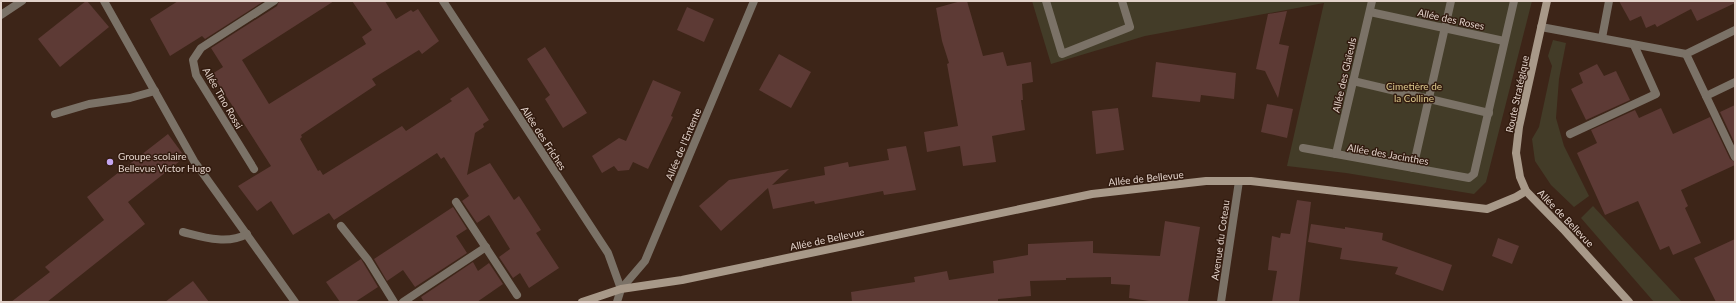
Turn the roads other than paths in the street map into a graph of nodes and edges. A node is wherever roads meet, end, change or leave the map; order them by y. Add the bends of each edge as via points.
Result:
1 (22, 1) edge
2 (104, 1) edge
3 (274, 1) edge
4 (443, 1) edge
5 (754, 1) edge
6 (1046, 1) edge
7 (1122, 1) edge
8 (1372, 1) edge
9 (1452, 1) edge
10 (1514, 1) edge
11 (1547, 1) edge
12 (1609, 1) edge
13 (1370, 12) junction
14 (1, 15) edge
15 (1541, 27) junction
16 (1445, 28) junction
17 (1735, 30) edge
18 (1602, 38) junction
19 (1504, 41) junction
20 (1634, 44) junction
21 (1686, 54) junction
22 (1353, 81) junction
23 (1735, 82) edge
24 (155, 91) junction
25 (1706, 96) junction
26 (1429, 99) junction
27 (55, 114) dead end
28 (1489, 114) junction
29 (1570, 134) dead end
30 (1303, 148) dead end
31 (1336, 154) junction
32 (1735, 157) edge
33 (254, 168) dead end
34 (1413, 168) junction
35 (1239, 181) junction
36 (1526, 191) junction
37 (456, 202) dead end
38 (341, 226) dead end
39 (183, 232) dead end
40 (247, 234) junction
41 (486, 247) junction
42 (621, 289) junction
43 (517, 295) dead end
44 (295, 302) edge
45 (394, 302) edge
46 (403, 302) edge
47 (582, 302) edge
48 (617, 302) edge
49 (1221, 302) edge
50 (1630, 302) edge

1 - 14 street
2 - 24 street
3 - 33 street, Allée Tino Rossi via 201,48 194,60 196,75
4 - 42 street, Allée des Friches via 608,253
5 - 42 street, Allée de l'Entente via 645,261
6 - 7 street via 1062,54 1130,27
8 - 13 street, Allée des Glaïeuls
9 - 16 street
10 - 19 street
11 - 15 street, Route Stratégique
12 - 18 street
13 - 16 street, Allée des Roses
13 - 22 street, Allée des Glaïeuls
15 - 18 street
15 - 36 street, Route Stratégique via 1519,127 1516,153 1520,177
16 - 19 street, Allée des Roses
16 - 26 street
17 - 21 street
18 - 20 street
19 - 28 street
20 - 21 street
20 - 29 street via 1656,94
21 - 25 street
22 - 26 street
22 - 31 street, Allée des Glaïeuls
23 - 25 street
24 - 27 street via 130,98 89,104
24 - 40 street via 194,161
25 - 32 street
26 - 28 street
26 - 34 street
28 - 34 street, Allée des Jacinthes via 1474,174 1469,178
30 - 31 street, Allée des Jacinthes
31 - 34 street, Allée des Jacinthes
35 - 36 street, Allée de Bellevue via 1487,209
35 - 42 street, Allée de Bellevue via 1206,181 1092,194 682,280
35 - 49 street, Avenue du Coteau
36 - 50 street, Allée de Bellevue
37 - 41 street
38 - 45 street via 368,260
39 - 40 street via 231,240
40 - 44 street
41 - 43 street
41 - 46 street
42 - 47 street, Allée de Bellevue
42 - 48 street

